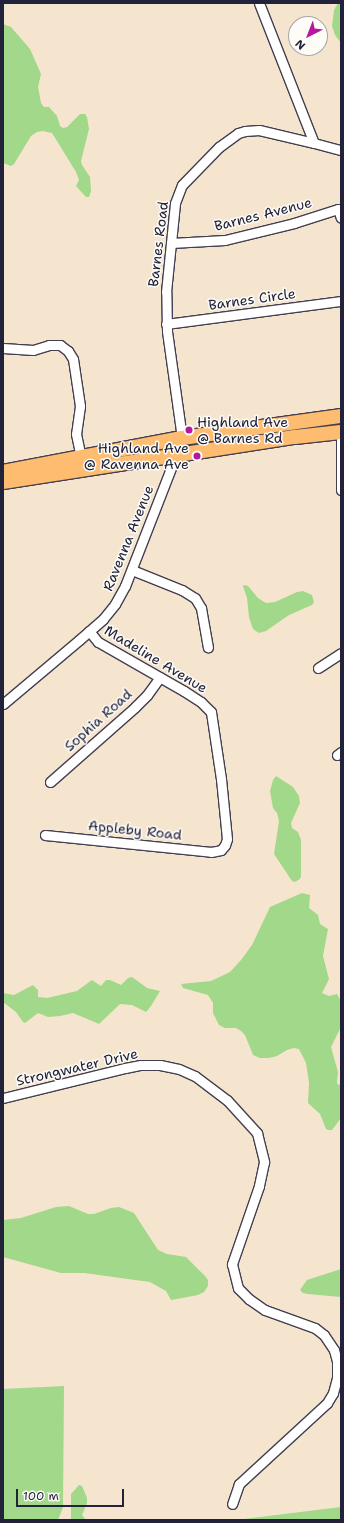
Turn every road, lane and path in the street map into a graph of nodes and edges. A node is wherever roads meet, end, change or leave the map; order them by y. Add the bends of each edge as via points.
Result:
1 (259, 3) edge
2 (314, 143) junction
3 (341, 150) edge
4 (339, 214) edge
5 (171, 243) junction
6 (341, 301) edge
7 (166, 324) junction
8 (3, 348) edge
9 (341, 416) edge
10 (341, 431) edge
11 (182, 438) junction
12 (176, 455) junction
13 (81, 457) junction
14 (3, 472) edge
15 (3, 482) edge
16 (341, 490) edge
17 (132, 570) junction
18 (89, 631) junction
19 (208, 647) dead end
20 (341, 653) edge
21 (318, 668) dead end
22 (160, 677) junction
23 (3, 704) edge
24 (50, 782) dead end
25 (45, 836) dead end
26 (221, 850) joint
27 (3, 1098) edge
28 (232, 1504) dead end

1 - 2 street
2 - 3 street, Barnes Road
2 - 5 street, Barnes Road via 259,130 245,130 230,136 182,185 175,203
4 - 5 street, Barnes Avenue via 225,240
5 - 7 street, Barnes Road
6 - 7 street, Barnes Circle
7 - 11 street, Barnes Road
8 - 13 street via 33,350 60,345 68,350 73,359 80,406 76,434
9 - 11 main road
10 - 12 main road
10 - 16 street
11 - 12 street, Ravenna Avenue
11 - 13 main road
12 - 15 main road
12 - 17 street, Ravenna Avenue
13 - 14 main road
17 - 18 street, Ravenna Avenue via 115,604
17 - 19 street via 182,590 195,598 201,608
18 - 22 street, Madeline Avenue via 98,642
18 - 23 street, Ravenna Avenue
20 - 21 street
22 - 24 street, Sophia Road via 139,703
22 - 26 street, Madeline Avenue via 201,702 213,718 227,830 225,846
25 - 26 street, Appleby Road via 211,852
27 - 28 street, Strongwater Drive via 125,1068 160,1065 195,1076 227,1100 257,1134 264,1162 259,1186 232,1264 238,1288 265,1310 314,1328 324,1335 334,1350 337,1378 327,1404 239,1484

